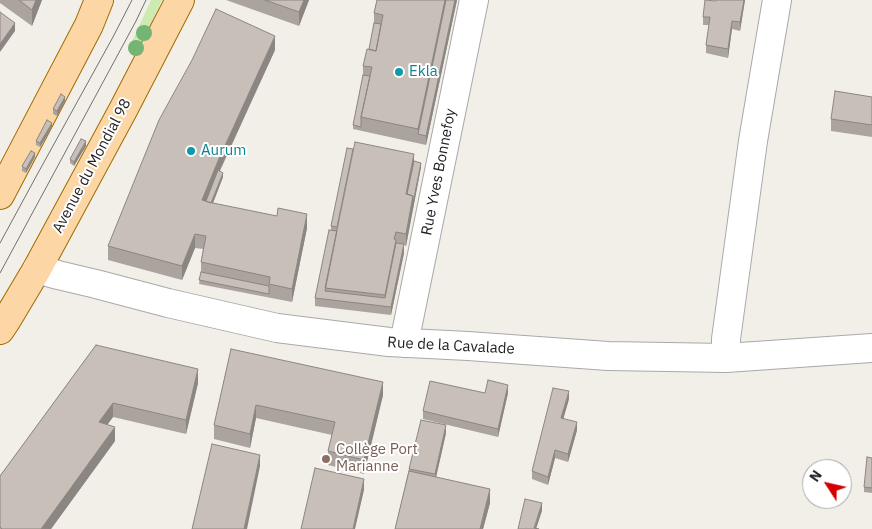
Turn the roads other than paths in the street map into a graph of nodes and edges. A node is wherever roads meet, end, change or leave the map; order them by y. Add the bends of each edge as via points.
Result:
1 (99, 0) edge
2 (180, 0) edge
3 (474, 0) edge
4 (777, 0) edge
5 (0, 195) edge
6 (37, 269) junction
7 (0, 330) edge
8 (404, 343) junction
9 (872, 348) edge
10 (726, 358) junction

1 - 5 main road
2 - 6 main road, Avenue du Mondial 98
3 - 8 street, Rue Yves Bonnefoy
4 - 10 street via 753,141
6 - 7 main road, Avenue du Mondial 98
6 - 8 street, Rue de la Cavalade via 277,328
8 - 10 street, Rue de la Cavalade via 608,356
9 - 10 street, Rue de la Cavalade

